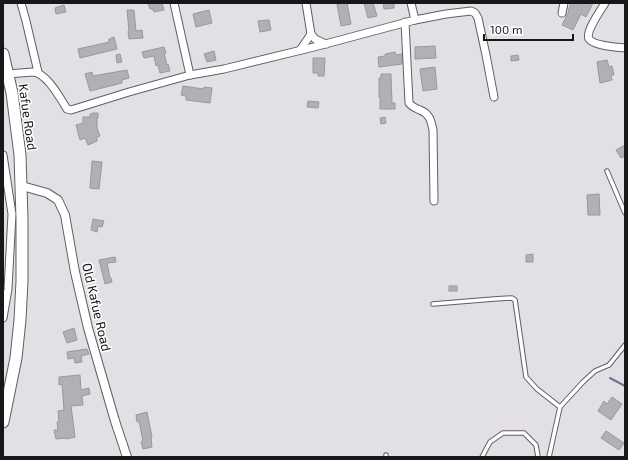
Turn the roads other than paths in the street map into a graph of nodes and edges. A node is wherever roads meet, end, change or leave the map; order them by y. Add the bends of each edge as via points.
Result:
1 (21, 3) edge
2 (174, 3) edge
3 (306, 3) edge
4 (411, 3) edge
5 (564, 3) edge
6 (606, 3) edge
7 (562, 14) dead end
8 (415, 20) junction
9 (405, 22) junction
10 (310, 34) junction
11 (326, 44) junction
12 (625, 48) edge
13 (300, 50) junction
14 (3, 54) edge
15 (38, 72) junction
16 (7, 74) junction
17 (190, 75) junction
18 (7, 94) edge
19 (494, 97) dead end
20 (3, 154) edge
21 (607, 170) dead end
22 (22, 186) junction
23 (434, 201) dead end
24 (625, 213) edge
25 (433, 304) dead end
26 (3, 318) edge
27 (625, 345) edge
28 (560, 407) junction
29 (3, 422) edge
30 (127, 457) edge
31 (482, 457) edge
32 (538, 457) edge
33 (549, 457) edge

1 - 15 street
2 - 17 street
3 - 10 street
4 - 8 street
5 - 7 street
6 - 12 street via 590,28 589,39 597,44
8 - 9 street
8 - 19 street via 471,11 475,14 485,48
9 - 11 street
9 - 23 street via 409,103 431,119 433,130
10 - 11 street
10 - 13 street
11 - 13 street
13 - 17 street
14 - 16 highway, Kafue Road
15 - 16 street
15 - 17 street via 69,110
16 - 18 highway, Kafue Road
18 - 22 highway, Kafue Road via 20,155
20 - 26 street via 12,214 8,289
21 - 24 lane
22 - 29 highway, Kafue Road via 20,320 16,358
22 - 30 street, Old Kafue Road via 47,193 58,200 65,215 88,328
25 - 28 lane via 512,298 515,300 526,377 536,389
27 - 28 lane via 609,365 595,371
28 - 33 lane
31 - 32 lane via 490,442 503,434 524,433 536,445

